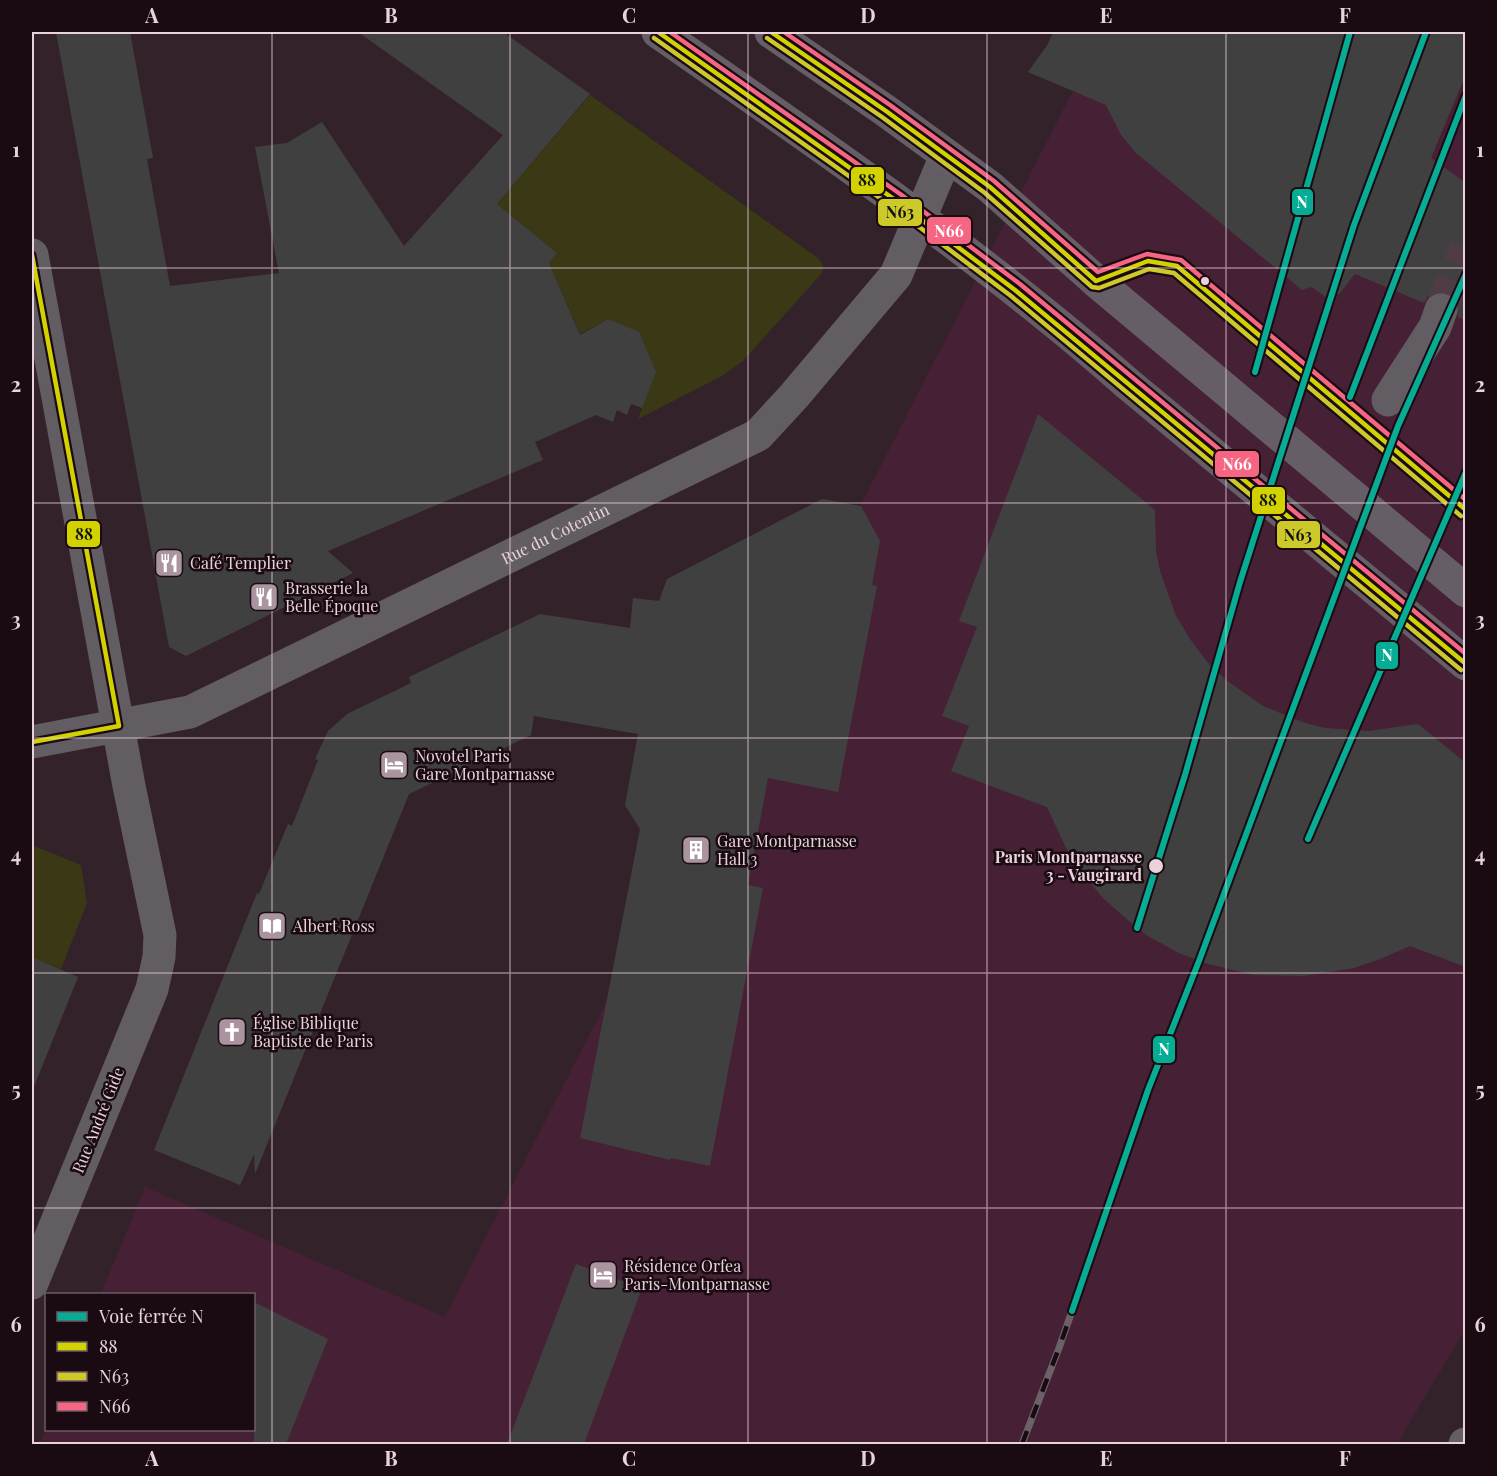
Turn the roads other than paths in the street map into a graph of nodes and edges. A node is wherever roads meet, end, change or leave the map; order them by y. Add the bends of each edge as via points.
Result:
1 (658, 32) edge
2 (771, 32) edge
3 (946, 156) junction
4 (921, 217) junction
5 (32, 255) edge
6 (1441, 310) tunnel mouth
7 (1388, 400) dead end
8 (1466, 591) edge
9 (1466, 664) edge
10 (118, 726) junction
11 (32, 742) edge
12 (32, 1282) edge

1 - 4 main road
2 - 3 main road
3 - 4 street, Rue du Cotentin
3 - 8 main road via 990,187 1096,281
4 - 9 main road via 1081,343
4 - 10 street, Rue du Cotentin via 896,275 758,435 190,712
5 - 10 street, Rue André Gide
6 - 7 street via 1435,327
10 - 11 street, Rue du Cotentin
10 - 12 street, Rue André Gide via 160,935 159,957 152,989

